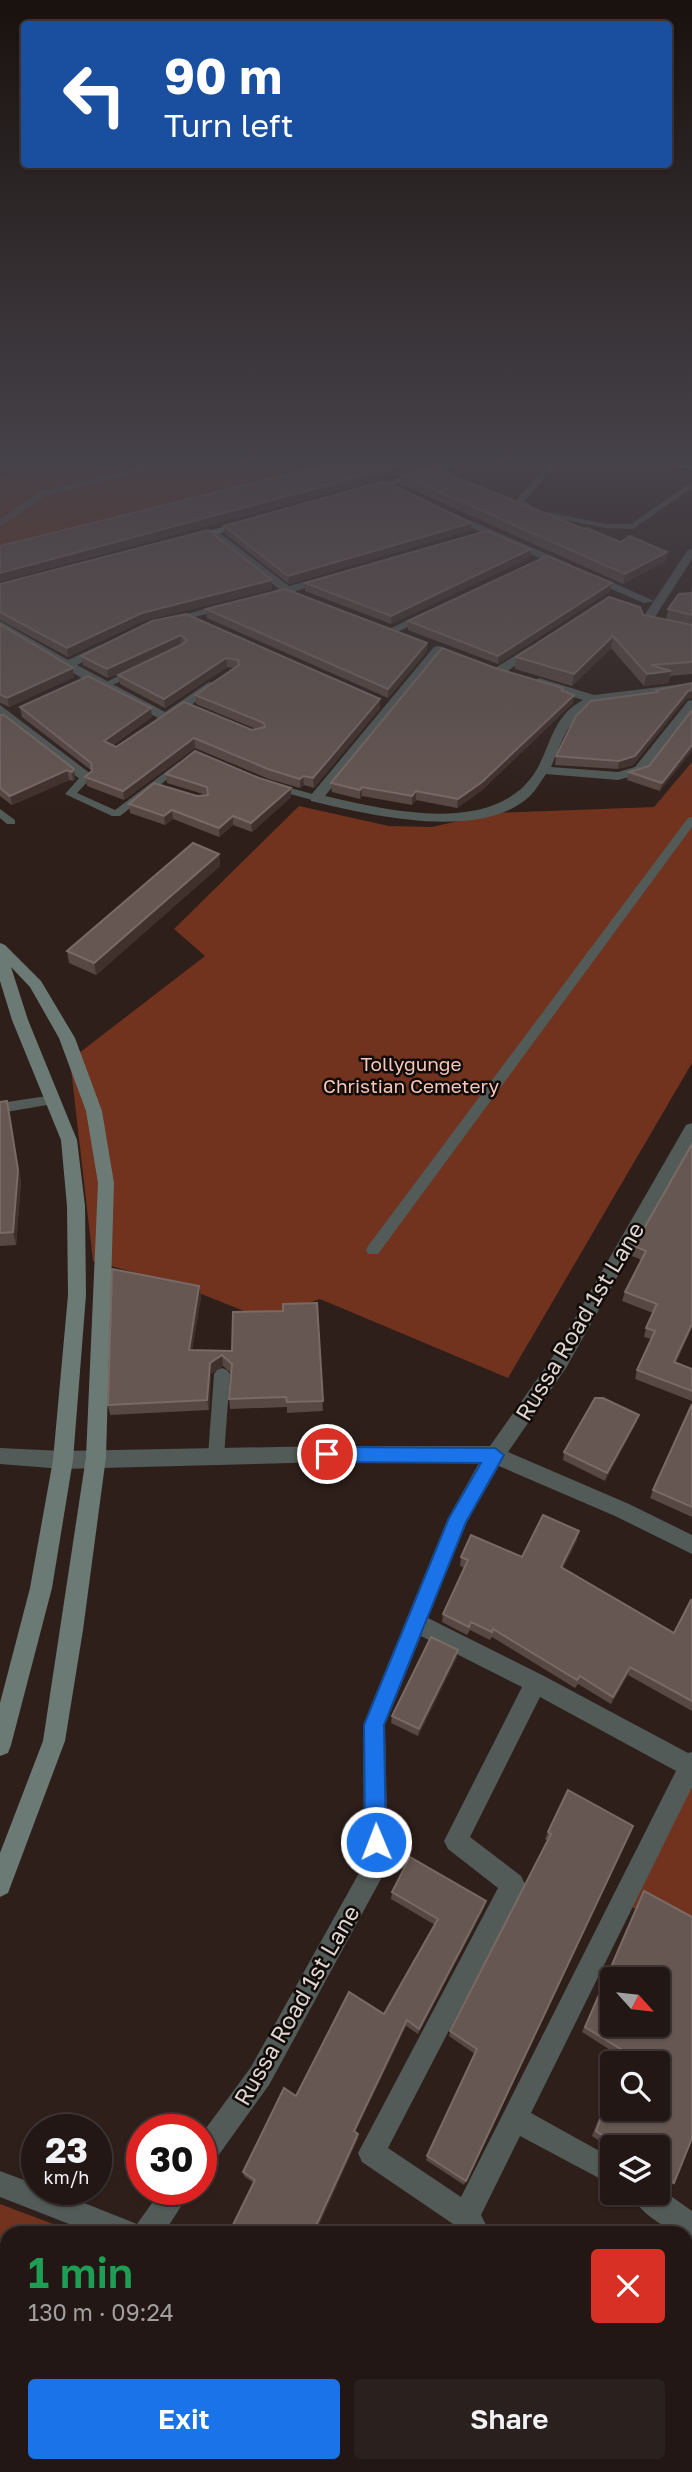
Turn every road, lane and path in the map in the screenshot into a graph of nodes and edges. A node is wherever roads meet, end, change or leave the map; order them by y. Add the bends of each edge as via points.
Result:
1 (273, 580) edge
2 (322, 580) edge
3 (587, 580) edge
4 (672, 580) edge
5 (286, 591) junction
6 (663, 593) junction
7 (682, 597) edge
8 (249, 600) edge
9 (309, 600) edge
10 (648, 601) dead end
11 (237, 604) edge
12 (440, 607) edge
13 (188, 616) junction
14 (162, 622) edge
15 (0, 624) edge
16 (211, 626) edge
17 (391, 631) edge
18 (692, 633) edge
19 (114, 642) edge
20 (542, 644) edge
21 (438, 649) edge
22 (69, 664) junction
23 (487, 666) edge
24 (142, 667) edge
25 (499, 670) junction
26 (512, 674) edge
27 (524, 678) edge
28 (222, 679) edge
29 (104, 685) junction
30 (692, 687) edge
31 (593, 699) junction
32 (692, 704) edge
33 (8, 714) edge
34 (194, 753) edge
35 (543, 770) junction
36 (86, 777) joint
37 (264, 783) edge
38 (153, 785) junction
39 (165, 789) edge
40 (316, 799) junction
41 (0, 812) edge
42 (692, 820) edge
43 (11, 822) dead end
44 (0, 948) edge
45 (0, 957) edge
46 (54, 1100) junction
47 (0, 1108) edge
48 (692, 1129) edge
49 (373, 1250) dead end
50 (222, 1374) edge
51 (495, 1455) junction
52 (0, 1456) edge
53 (216, 1456) junction
54 (96, 1457) junction
55 (63, 1460) junction
56 (692, 1545) edge
57 (414, 1622) junction
58 (536, 1683) junction
59 (0, 1745) edge
60 (691, 1766) edge
61 (0, 1885) edge
62 (513, 2118) junction
63 (217, 2136) edge
64 (600, 2165) edge
65 (0, 2184) edge
66 (167, 2205) edge
67 (660, 2205) edge
68 (471, 2224) edge
69 (109, 2226) edge
70 (152, 2226) edge
71 (691, 2226) edge

1 - 5 street
2 - 5 street
3 - 10 street
4 - 6 street
5 - 8 street
5 - 9 street
6 - 7 street
6 - 18 street via 646,622
11 - 13 street
12 - 17 street
13 - 14 street
13 - 16 street
15 - 22 street
19 - 22 street
20 - 25 street
21 - 40 street via 385,704
22 - 29 street via 83,680
23 - 25 street
24 - 29 lane
25 - 26 street
27 - 31 street
28 - 29 street via 190,707 160,720
30 - 31 street
31 - 35 street via 568,713
32 - 35 street via 640,770 618,776
33 - 36 street
34 - 38 lane
35 - 40 street via 505,808 465,817 382,813
36 - 38 lane via 70,794 116,814
37 - 40 lane
38 - 39 lane
41 - 43 lane
42 - 49 lane
44 - 54 street via 36,984 67,1038 94,1111 106,1183
45 - 46 street via 20,1020
46 - 47 lane
46 - 55 street via 69,1140 76,1206 77,1295
48 - 51 street, Russa Road 1st Lane via 559,1363
50 - 53 lane
51 - 53 street
51 - 56 street
51 - 57 street, Russa Road 1st Lane via 458,1518
52 - 55 street
53 - 54 street
54 - 55 street
54 - 61 street via 54,1741
55 - 59 street via 41,1588
57 - 58 street
57 - 63 street, Russa Road 1st Lane via 374,1725 376,1866 260,2076
58 - 60 street
58 - 68 street via 456,1841 513,1884 371,2153
60 - 62 street
62 - 64 street
62 - 68 street
65 - 69 street
66 - 70 street
67 - 71 street

